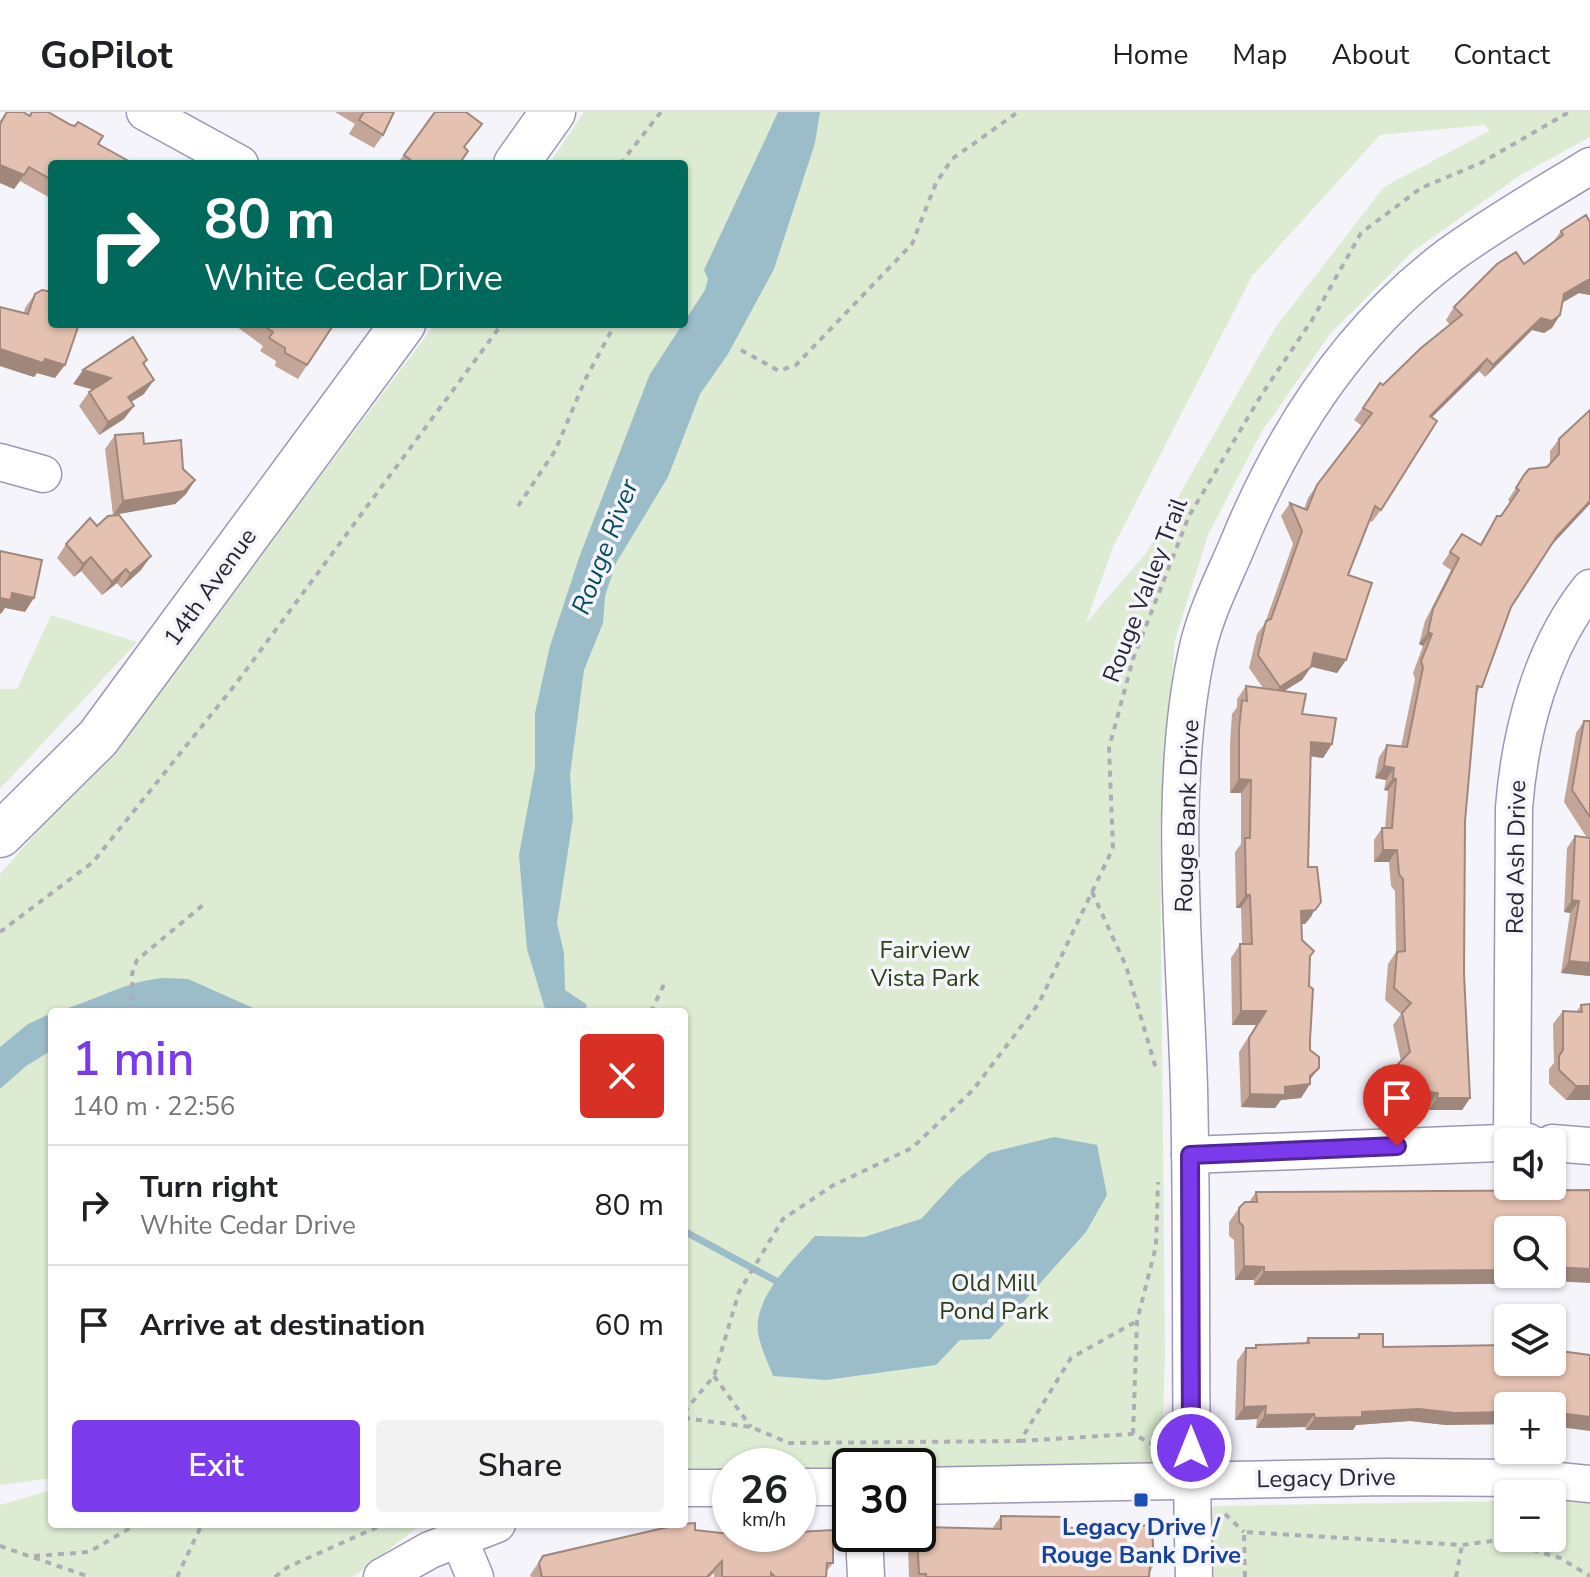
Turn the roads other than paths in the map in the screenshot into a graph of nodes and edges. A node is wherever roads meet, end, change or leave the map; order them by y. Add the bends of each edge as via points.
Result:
1 (145, 112) edge
2 (553, 112) edge
3 (233, 160) edge
4 (519, 160) edge
5 (1590, 166) edge
6 (400, 328) edge
7 (0, 462) edge
8 (43, 474) dead end
9 (1590, 588) edge
10 (0, 835) edge
11 (1512, 1128) edge
12 (1494, 1142) edge
13 (1566, 1144) edge
14 (1590, 1146) edge
15 (1190, 1155) junction
16 (1191, 1481) junction
17 (1590, 1484) edge
18 (936, 1486) edge
19 (688, 1488) edge
20 (712, 1488) edge
21 (487, 1528) edge
22 (459, 1539) junction
23 (865, 1552) edge
24 (382, 1577) edge
25 (475, 1577) edge
26 (866, 1577) edge
27 (1194, 1577) edge

1 - 3 street
2 - 4 main road
5 - 15 street, Rouge Bank Drive via 1450,256 1371,328 1304,411 1258,495 1228,568 1198,646 1183,776
6 - 10 main road, 14th Avenue via 98,738
7 - 8 street
9 - 11 street, Red Ash Drive via 1564,625 1526,723 1518,762
12 - 15 street
13 - 14 street
15 - 16 street, Rouge Bank Drive
16 - 17 street, Legacy Drive via 1529,1478
16 - 18 street, Legacy Drive
16 - 27 street, Rouge Bank Drive
19 - 20 street
21 - 22 street
22 - 24 street
22 - 25 street
23 - 26 street

